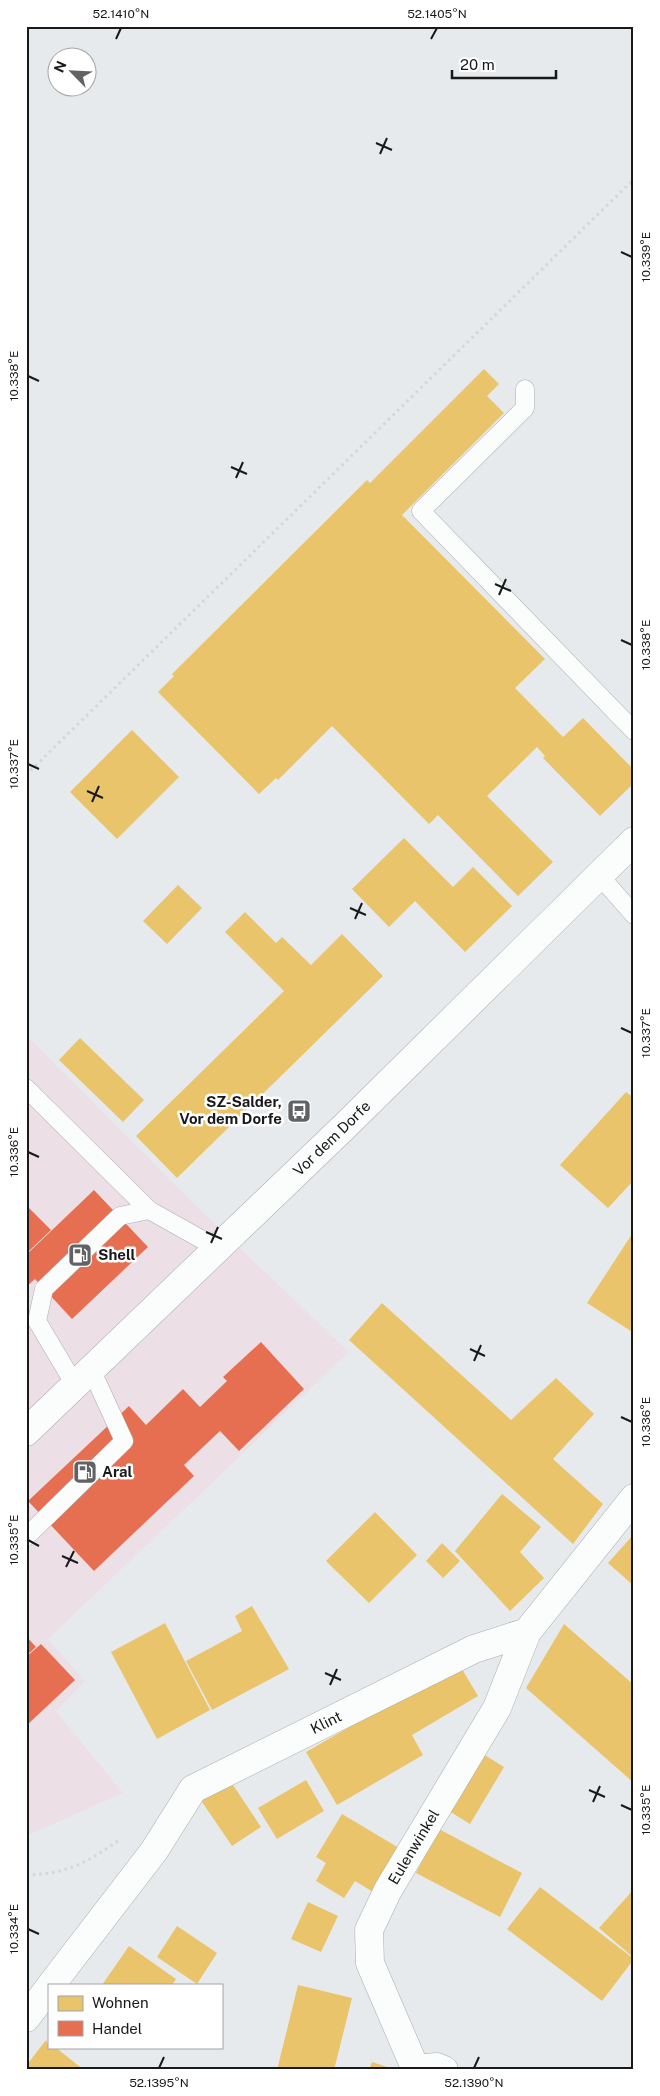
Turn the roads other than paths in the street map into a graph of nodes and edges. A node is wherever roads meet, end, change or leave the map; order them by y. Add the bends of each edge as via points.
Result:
1 (525, 389) dead end
2 (634, 731) edge
3 (634, 841) edge
4 (599, 875) junction
5 (634, 915) edge
6 (26, 1088) edge
7 (149, 1210) junction
8 (217, 1248) junction
9 (83, 1377) junction
10 (26, 1432) edge
11 (634, 1498) edge
12 (26, 1536) edge
13 (527, 1632) junction
14 (52, 1984) edge
15 (48, 1989) edge
16 (26, 2018) edge
17 (416, 2069) edge
18 (444, 2070) edge

1 - 2 lane via 525,408 421,511
3 - 4 street, Vor dem Dorfe
4 - 5 lane
4 - 8 street, Vor dem Dorfe
6 - 7 lane
7 - 8 lane
7 - 9 lane via 120,1216 44,1289 37,1321
8 - 9 street, Vor dem Dorfe
9 - 10 street, Vor dem Dorfe
9 - 12 lane via 124,1441
11 - 13 street
13 - 14 street, Klint via 474,1649 193,1789 154,1851
13 - 17 street, Eulenwinkel via 497,1708 388,1890 369,1930 370,1963
15 - 16 street, Klint
17 - 18 street via 437,2067

